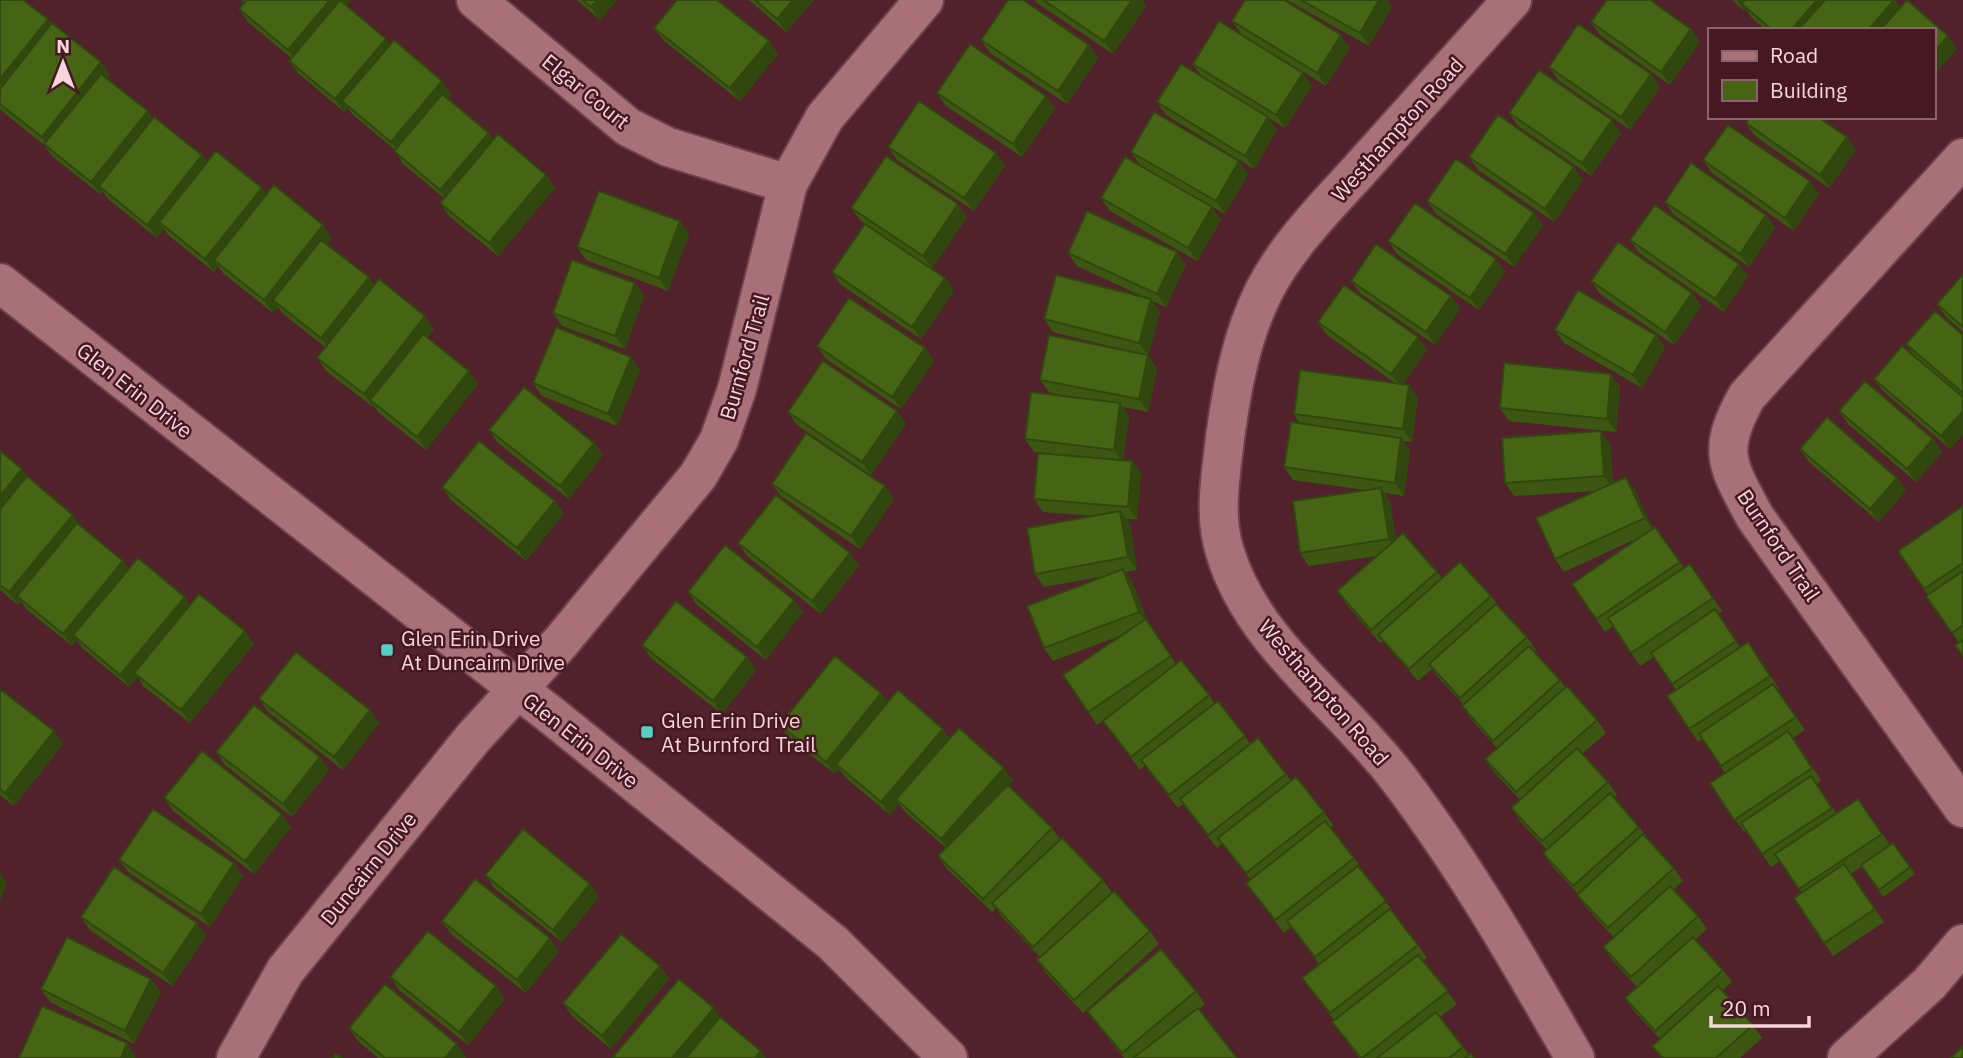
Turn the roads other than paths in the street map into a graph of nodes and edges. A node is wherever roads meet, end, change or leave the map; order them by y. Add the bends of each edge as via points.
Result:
1 (476, 0) edge
2 (924, 0) edge
3 (1512, 0) edge
4 (1963, 159) edge
5 (789, 184) junction
6 (0, 284) edge
7 (517, 690) junction
8 (1963, 808) edge
9 (1963, 944) edge
10 (236, 1058) edge
11 (948, 1058) edge
12 (1575, 1058) edge
13 (1847, 1058) edge

1 - 5 street, Elgar Court via 628,127 668,147
2 - 5 street, Burnford Trail via 825,117
3 - 12 street, Westhampton Road via 1292,247 1264,290 1233,380 1219,518 1224,550 1239,589 1276,641 1364,737 1432,824 1503,933
4 - 8 street, Burnford Trail via 1747,396 1730,425 1726,449 1733,475 1755,517
5 - 7 street, Burnford Trail via 761,301 719,440 676,504
6 - 7 street, Glen Erin Drive
7 - 10 street, Duncairn Drive via 285,971
7 - 11 street, Glen Erin Drive via 833,943
9 - 13 street via 1928,984

